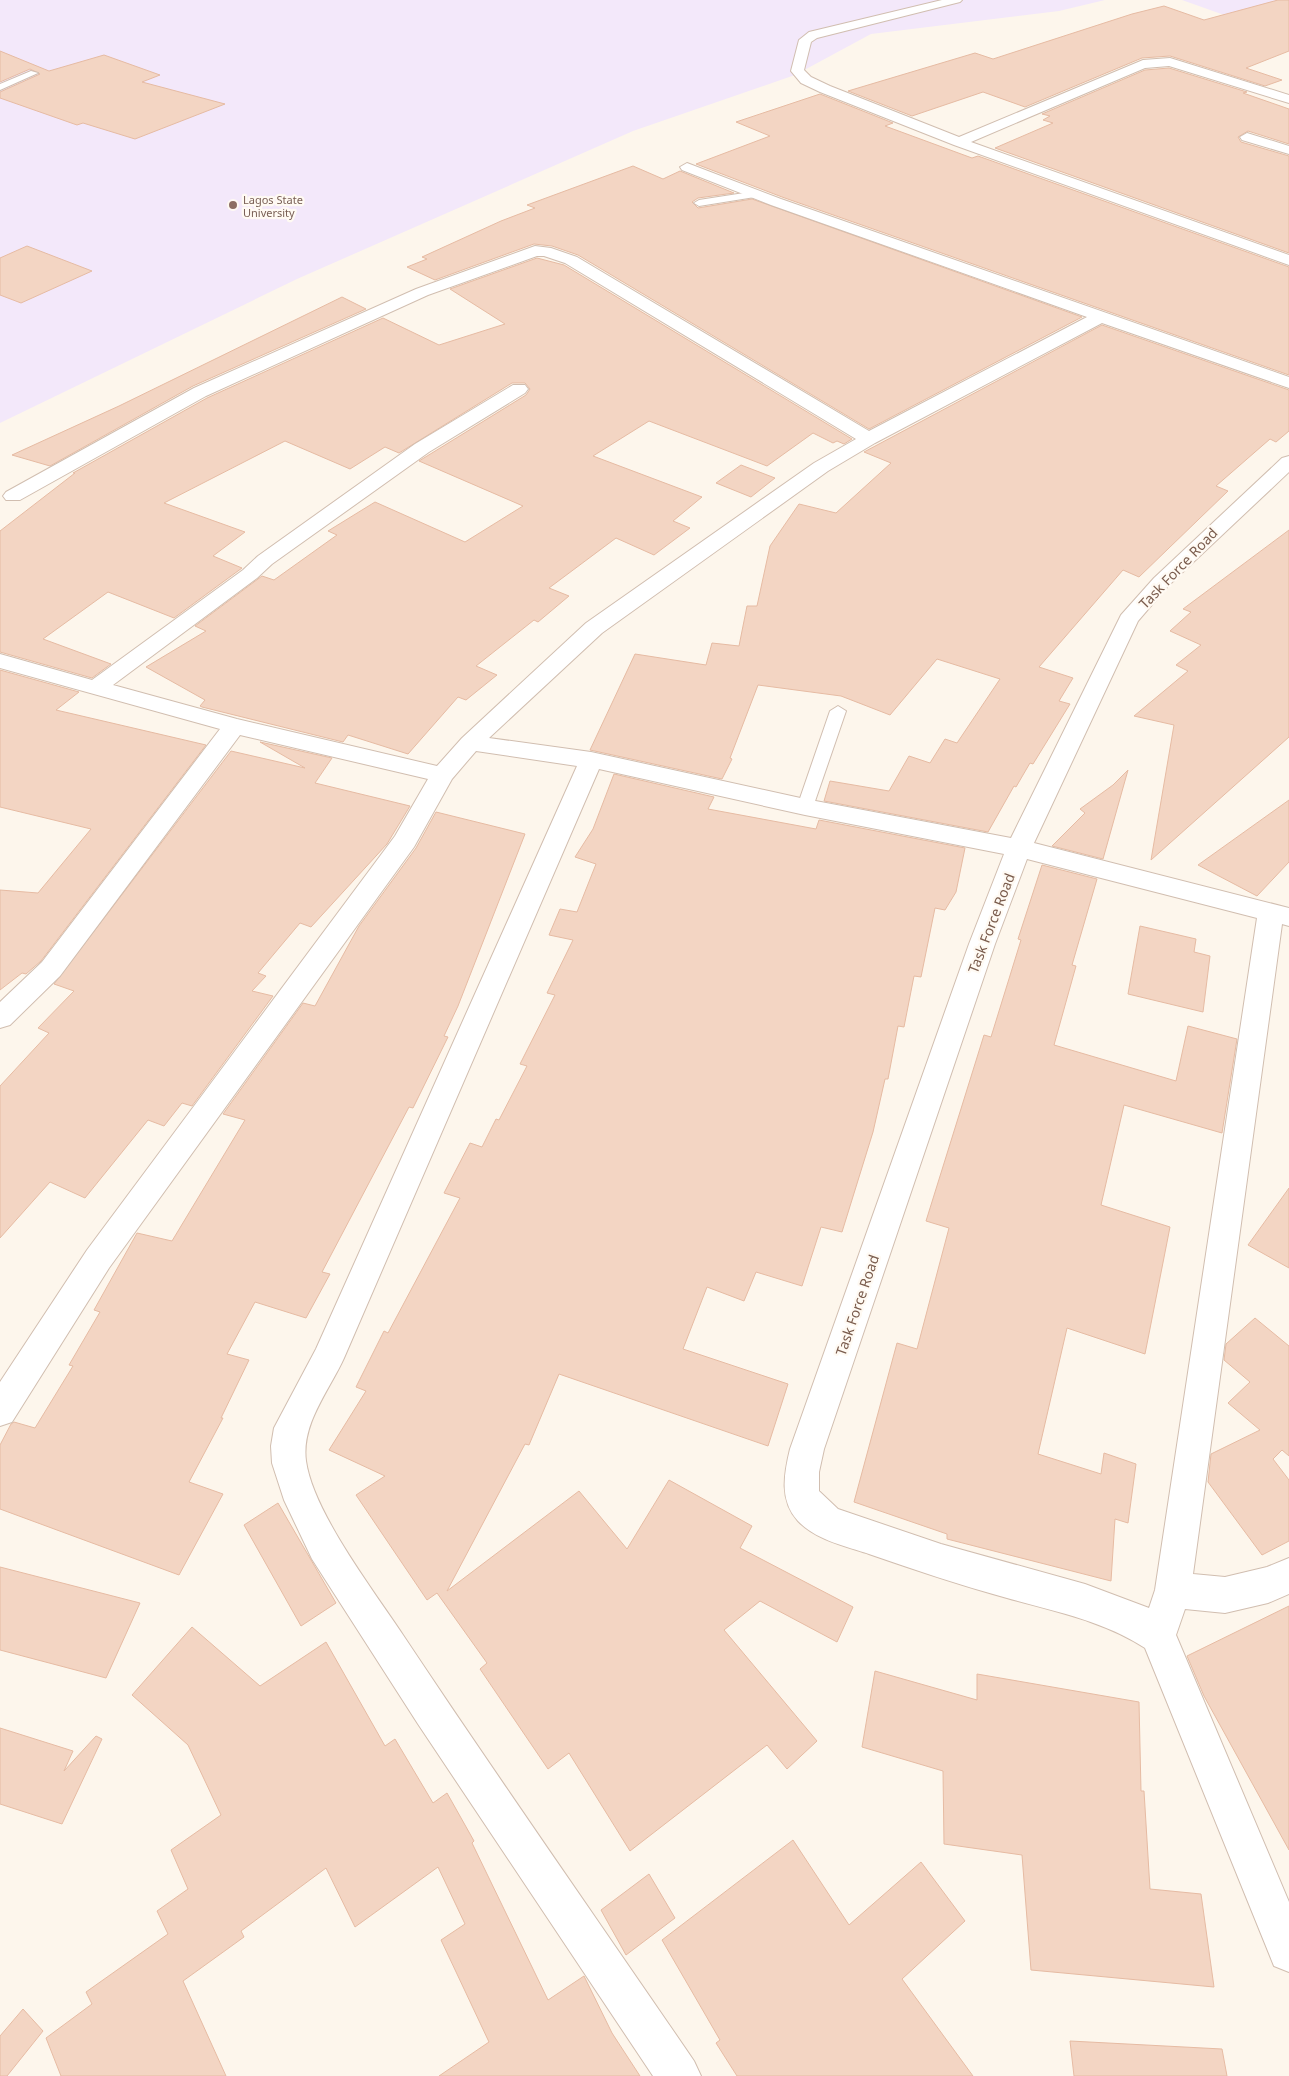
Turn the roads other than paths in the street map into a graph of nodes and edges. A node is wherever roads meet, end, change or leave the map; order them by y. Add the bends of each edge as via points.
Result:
1 (956, 0) edge
2 (34, 73) dead end
3 (0, 87) edge
4 (1289, 99) edge
5 (1247, 137) dead end
6 (958, 142) junction
7 (1289, 150) edge
8 (687, 167) dead end
9 (757, 194) junction
10 (698, 203) dead end
11 (1289, 260) edge
12 (1100, 317) junction
13 (1289, 383) edge
14 (519, 389) dead end
15 (869, 439) junction
16 (1289, 462) edge
17 (13, 496) dead end
18 (0, 661) edge
19 (95, 688) junction
20 (838, 711) dead end
21 (234, 726) junction
22 (470, 743) junction
23 (591, 760) junction
24 (442, 775) junction
25 (805, 807) junction
26 (1019, 848) junction
27 (1280, 915) edge
28 (0, 1018) edge
29 (0, 1411) edge
30 (1289, 1576) edge
31 (1173, 1590) junction
32 (1158, 1635) junction
33 (1289, 1951) edge
34 (679, 2076) edge

1 - 6 street via 813,35 805,40 797,71 806,80 825,89
2 - 3 lane
4 - 6 street via 1170,62 1156,62 1142,64
5 - 7 street
6 - 11 street
8 - 9 street
9 - 10 lane
9 - 12 street
12 - 13 street
12 - 15 street
14 - 19 street via 422,448 265,560
15 - 17 street via 570,260 546,251 535,251 422,292 200,392
15 - 22 street via 821,467 594,628
16 - 26 street, Task Force Road via 1167,575 1128,619
18 - 19 street
19 - 21 street
20 - 25 lane
21 - 24 street
21 - 28 street via 51,969
22 - 23 street
22 - 24 street
23 - 25 street
23 - 34 street via 328,1358 291,1428 289,1463 296,1488 324,1547 431,1711
24 - 29 street via 405,841 98,1259
25 - 26 street
26 - 27 street
26 - 32 street, Task Force Road via 982,944 807,1449 799,1485 812,1514 828,1523 941,1562 1084,1602 1133,1619
27 - 31 street
30 - 31 street via 1268,1585 1225,1595
31 - 32 street
32 - 33 street

